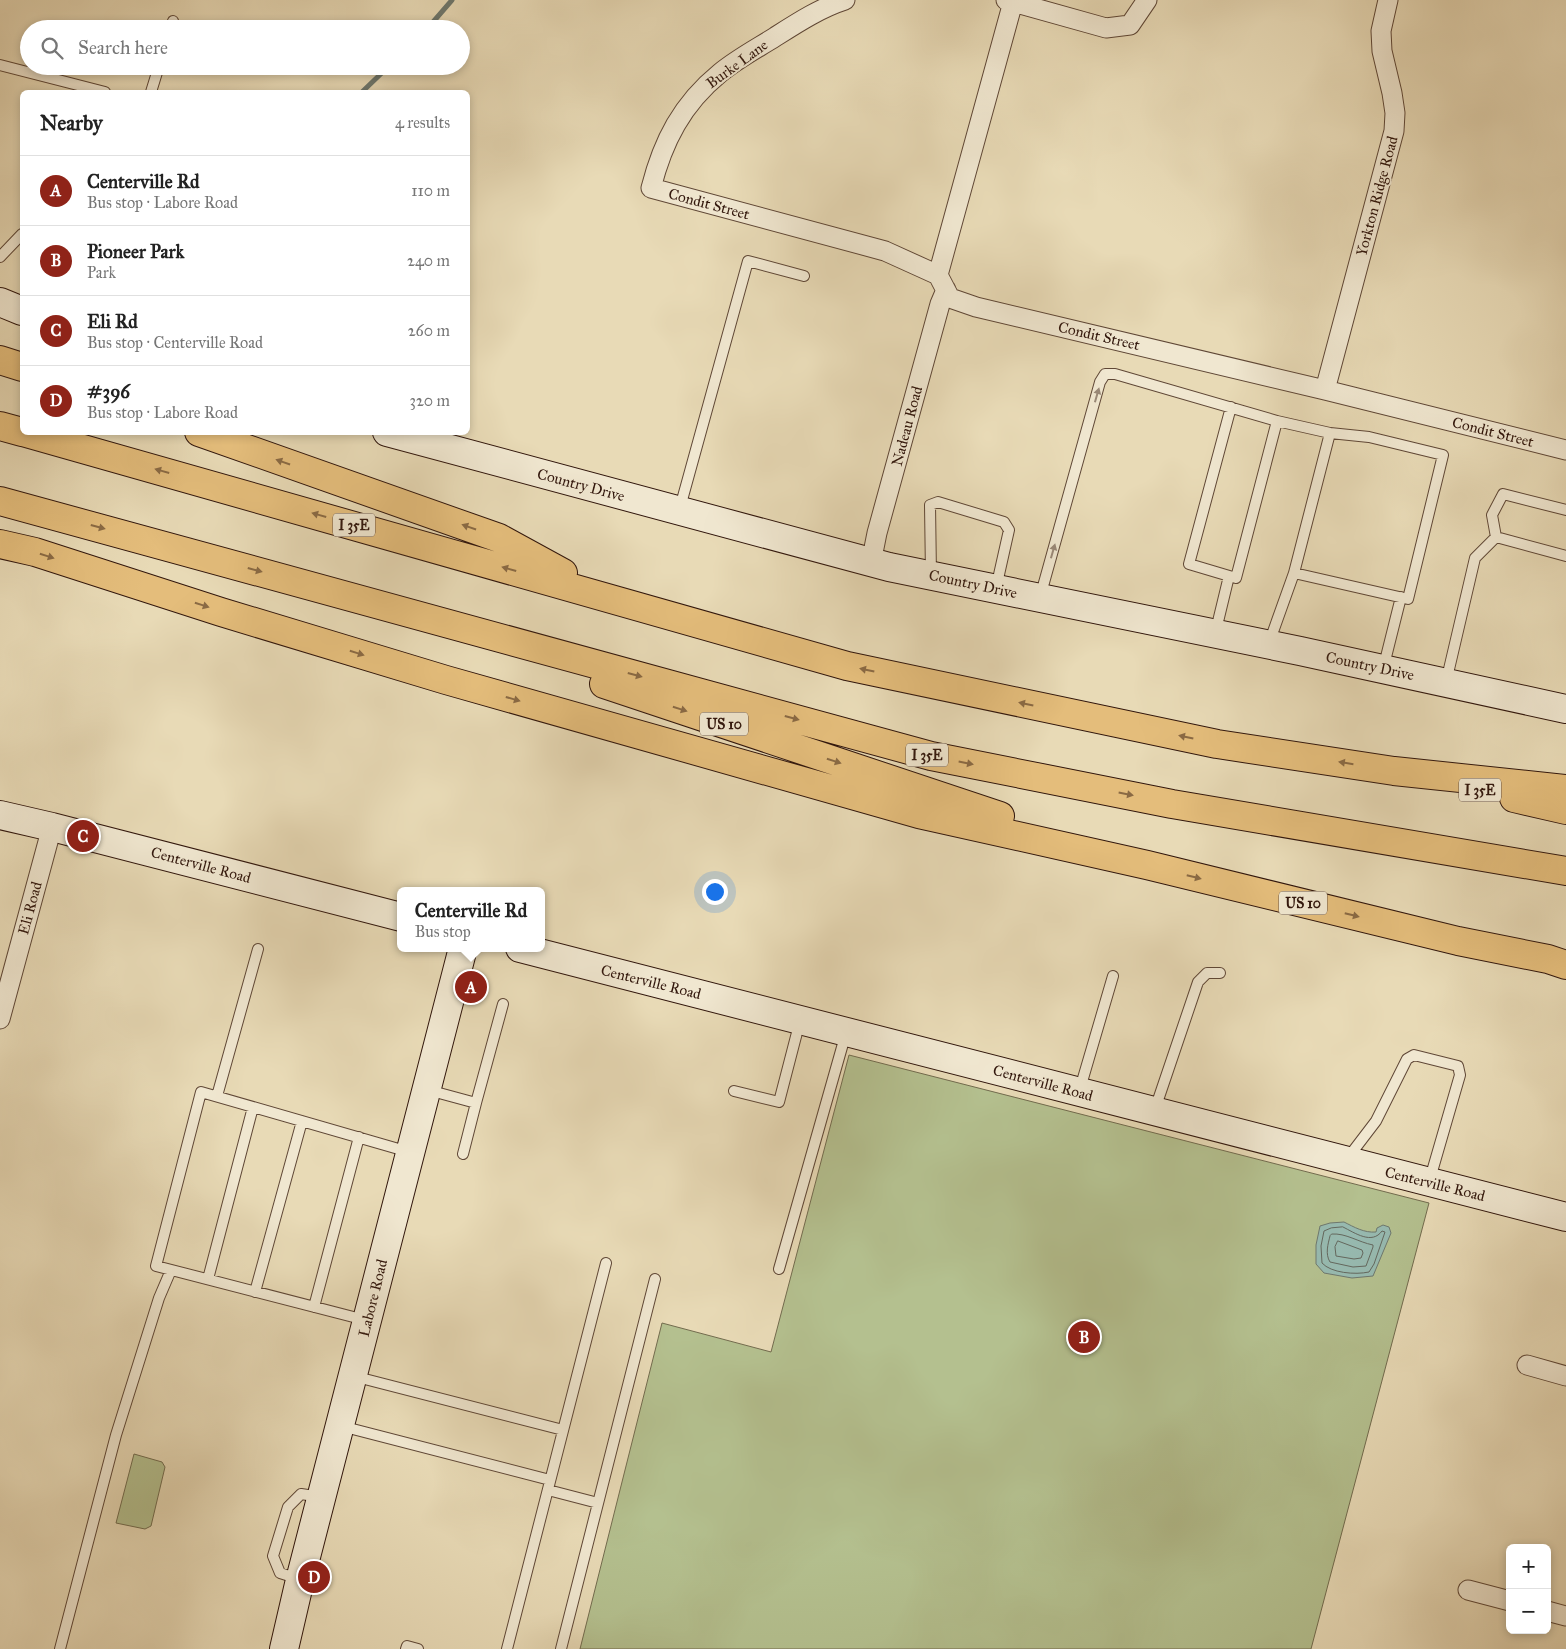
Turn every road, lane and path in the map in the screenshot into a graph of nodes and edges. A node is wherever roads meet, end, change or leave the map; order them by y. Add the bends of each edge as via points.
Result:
1 (845, 0) edge
2 (1147, 0) edge
3 (1388, 0) edge
4 (1009, 1) edge
5 (0, 65) edge
6 (20, 70) edge
7 (39, 75) edge
8 (156, 75) edge
9 (97, 90) edge
10 (152, 90) edge
11 (651, 188) joint
12 (20, 236) edge
13 (0, 256) edge
14 (804, 276) dead end
15 (942, 283) junction
16 (0, 302) edge
17 (20, 309) edge
18 (0, 360) edge
19 (20, 367) edge
20 (1325, 390) junction
21 (1231, 407) junction
22 (1277, 421) junction
23 (0, 426) edge
24 (20, 431) edge
25 (1330, 433) junction
26 (34, 435) edge
27 (208, 435) edge
28 (398, 435) edge
29 (1566, 450) edge
30 (0, 501) edge
31 (1566, 510) edge
32 (679, 512) junction
33 (1496, 538) junction
34 (0, 544) edge
35 (1566, 556) edge
36 (871, 563) junction
37 (1294, 573) junction
38 (931, 576) junction
39 (1229, 576) junction
40 (302, 583) junction
41 (996, 589) junction
42 (606, 596) junction
43 (1401, 597) junction
44 (1040, 598) junction
45 (1215, 634) junction
46 (1268, 644) junction
47 (1383, 669) junction
48 (1446, 683) junction
49 (1566, 709) edge
50 (1394, 771) junction
51 (1566, 789) edge
52 (1566, 810) edge
53 (0, 815) edge
54 (52, 827) junction
55 (1147, 865) junction
56 (1566, 871) edge
57 (397, 917) edge
58 (1458, 941) junction
59 (258, 949) dead end
60 (462, 952) edge
61 (536, 952) edge
62 (1566, 965) edge
63 (1220, 973) dead end
64 (1113, 976) dead end
65 (1566, 983) edge
66 (503, 1004) dead end
67 (0, 1019) edge
68 (800, 1020) junction
69 (846, 1032) junction
70 (427, 1089) junction
71 (734, 1091) dead end
72 (1079, 1093) junction
73 (216, 1096) junction
74 (476, 1103) junction
75 (253, 1107) junction
76 (1154, 1112) junction
77 (302, 1121) junction
78 (359, 1137) junction
79 (410, 1152) junction
80 (463, 1154) dead end
81 (1346, 1162) junction
82 (1429, 1182) junction
83 (1566, 1217) edge
84 (606, 1263) dead end
85 (779, 1269) dead end
86 (171, 1270) junction
87 (655, 1279) dead end
88 (208, 1280) junction
89 (255, 1292) junction
90 (314, 1307) junction
91 (367, 1321) junction
92 (1528, 1365) dead end
93 (353, 1376) junction
94 (1566, 1376) edge
95 (340, 1425) junction
96 (563, 1430) junction
97 (549, 1485) junction
98 (598, 1502) junction
99 (1468, 1590) dead end
100 (1506, 1600) edge
101 (1551, 1612) edge
102 (1566, 1616) edge
103 (60, 1649) edge
104 (284, 1649) edge
105 (406, 1649) edge
106 (418, 1649) edge
107 (507, 1649) edge
108 (561, 1649) edge

1 - 11 street, Burke Lane via 804,19 745,56 721,72 699,93 671,132
2 - 4 street via 1130,25 1106,28
3 - 20 street, Yorkton Ridge Road via 1381,31 1395,112 1394,131
4 - 15 street, Nadeau Road
5 - 6 lane
7 - 9 lane
8 - 10 lane
11 - 15 street, Condit Street via 885,251
12 - 13 lane
14 - 32 lane via 748,261
15 - 20 street, Condit Street via 950,298 976,307
15 - 36 street, Nadeau Road via 940,304
16 - 17 street
18 - 19 highway
20 - 29 street, Condit Street
21 - 22 lane
21 - 39 lane via 1189,564
44 -> 21 lane via 1100,382 1105,374 1115,374
22 - 25 lane
22 - 39 lane via 1236,578
23 - 24 highway, I 35E
25 - 37 lane
25 - 43 lane via 1369,436 1443,455 1408,599
42 -> 26 highway, I 35E
42 -> 27 highway via 499,538
28 - 32 street, Country Drive
30 -> 40 highway, I 35E
31 - 33 lane via 1503,494 1492,515
32 - 36 street, Country Drive
33 - 35 lane
33 - 48 lane via 1475,558
34 -> 55 highway via 35,552 446,680 919,814
36 - 38 street, Country Drive
37 - 43 lane
37 - 46 lane
38 - 41 street, Country Drive
38 - 41 lane via 930,505 938,502 1004,522 1009,530
39 - 45 lane
40 -> 55 highway, US 10
40 -> 56 highway, I 35E via 931,756 1172,804
41 - 44 street, Country Drive
50 -> 42 highway, I 35E via 1217,744 847,666
43 - 47 lane
44 - 45 street, Country Drive
45 - 46 street, Country Drive
46 - 47 street, Country Drive
47 - 48 street, Country Drive
48 - 49 street, Country Drive
50 - 51 highway
50 - 52 highway, I 35E
53 - 54 street, Centerville Road
54 - 57 street, Centerville Road
54 - 67 street, Eli Road
55 -> 58 highway, US 10
58 - 62 highway, US 10
58 - 65 highway
59 - 73 lane
60 - 70 street, Labore Road
61 - 68 street, Centerville Road
63 - 76 lane via 1207,973 1198,982
64 - 72 lane
66 - 74 lane
68 - 69 street, Centerville Road
68 - 71 lane via 779,1102
69 - 72 street, Centerville Road
69 - 85 lane
70 - 74 lane
70 - 79 street, Labore Road
72 - 76 street, Centerville Road
73 - 75 lane
73 - 86 lane via 201,1092 158,1257 156,1266
74 - 80 lane
75 - 77 lane
75 - 88 lane
76 - 81 street, Centerville Road
77 - 78 lane
77 - 89 lane
78 - 79 lane
78 - 90 lane
79 - 91 street, Labore Road
81 - 82 street, Centerville Road
81 - 82 lane via 1376,1121 1407,1059 1414,1054 1458,1066 1460,1075
82 - 83 street, Centerville Road
84 - 96 lane
86 - 88 lane
86 - 103 lane via 159,1298 116,1435
87 - 98 lane
88 - 89 lane
89 - 90 lane
90 - 91 lane
91 - 93 street, Labore Road
92 - 94 street
93 - 95 street, Labore Road
93 - 96 lane
95 - 97 lane
95 - 104 street, Labore Road
96 - 97 lane
97 - 98 lane
97 - 107 lane
98 - 108 lane
99 - 100 street
101 - 102 street
105 - 106 lane via 407,1646

